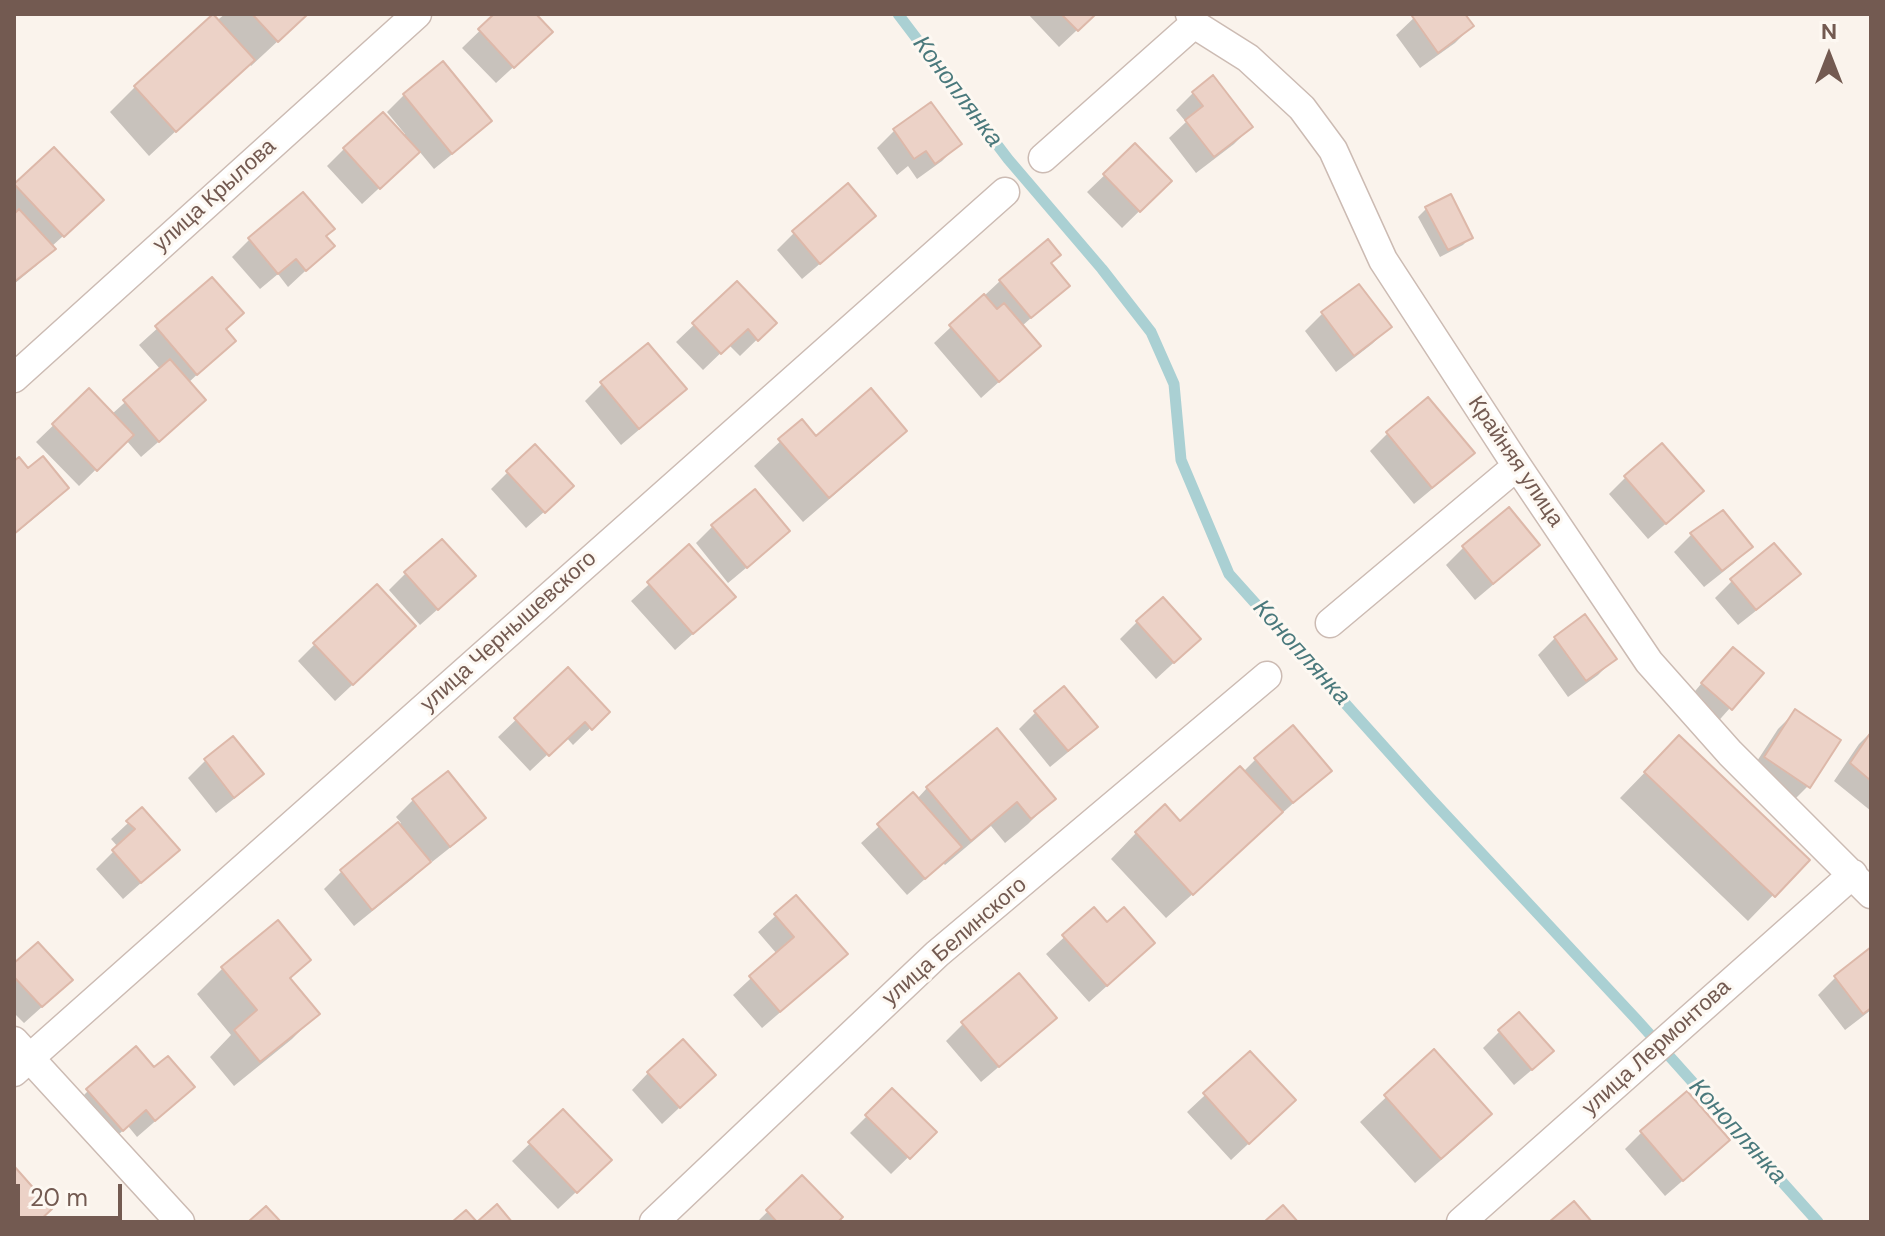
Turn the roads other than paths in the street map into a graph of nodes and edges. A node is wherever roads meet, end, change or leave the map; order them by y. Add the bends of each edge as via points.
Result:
1 (417, 14) edge
2 (1192, 19) edge
3 (1043, 158) dead end
4 (1005, 192) dead end
5 (14, 378) edge
6 (1517, 466) junction
7 (1330, 623) dead end
8 (1267, 676) dead end
9 (1862, 884) edge
10 (19, 1057) edge
11 (180, 1222) edge
12 (654, 1222) edge
13 (1461, 1222) edge

1 - 5 street, улица Крылова
2 - 3 street
2 - 6 street, Крайняя улица via 1248,58 1302,108 1333,150 1383,260
4 - 10 street, улица Чернышевского
6 - 7 street
6 - 9 street, Крайняя улица via 1649,662 1730,753
8 - 12 street, улица Белинского via 937,954
9 - 13 street, улица Лермонтова via 1728,985
10 - 11 street

